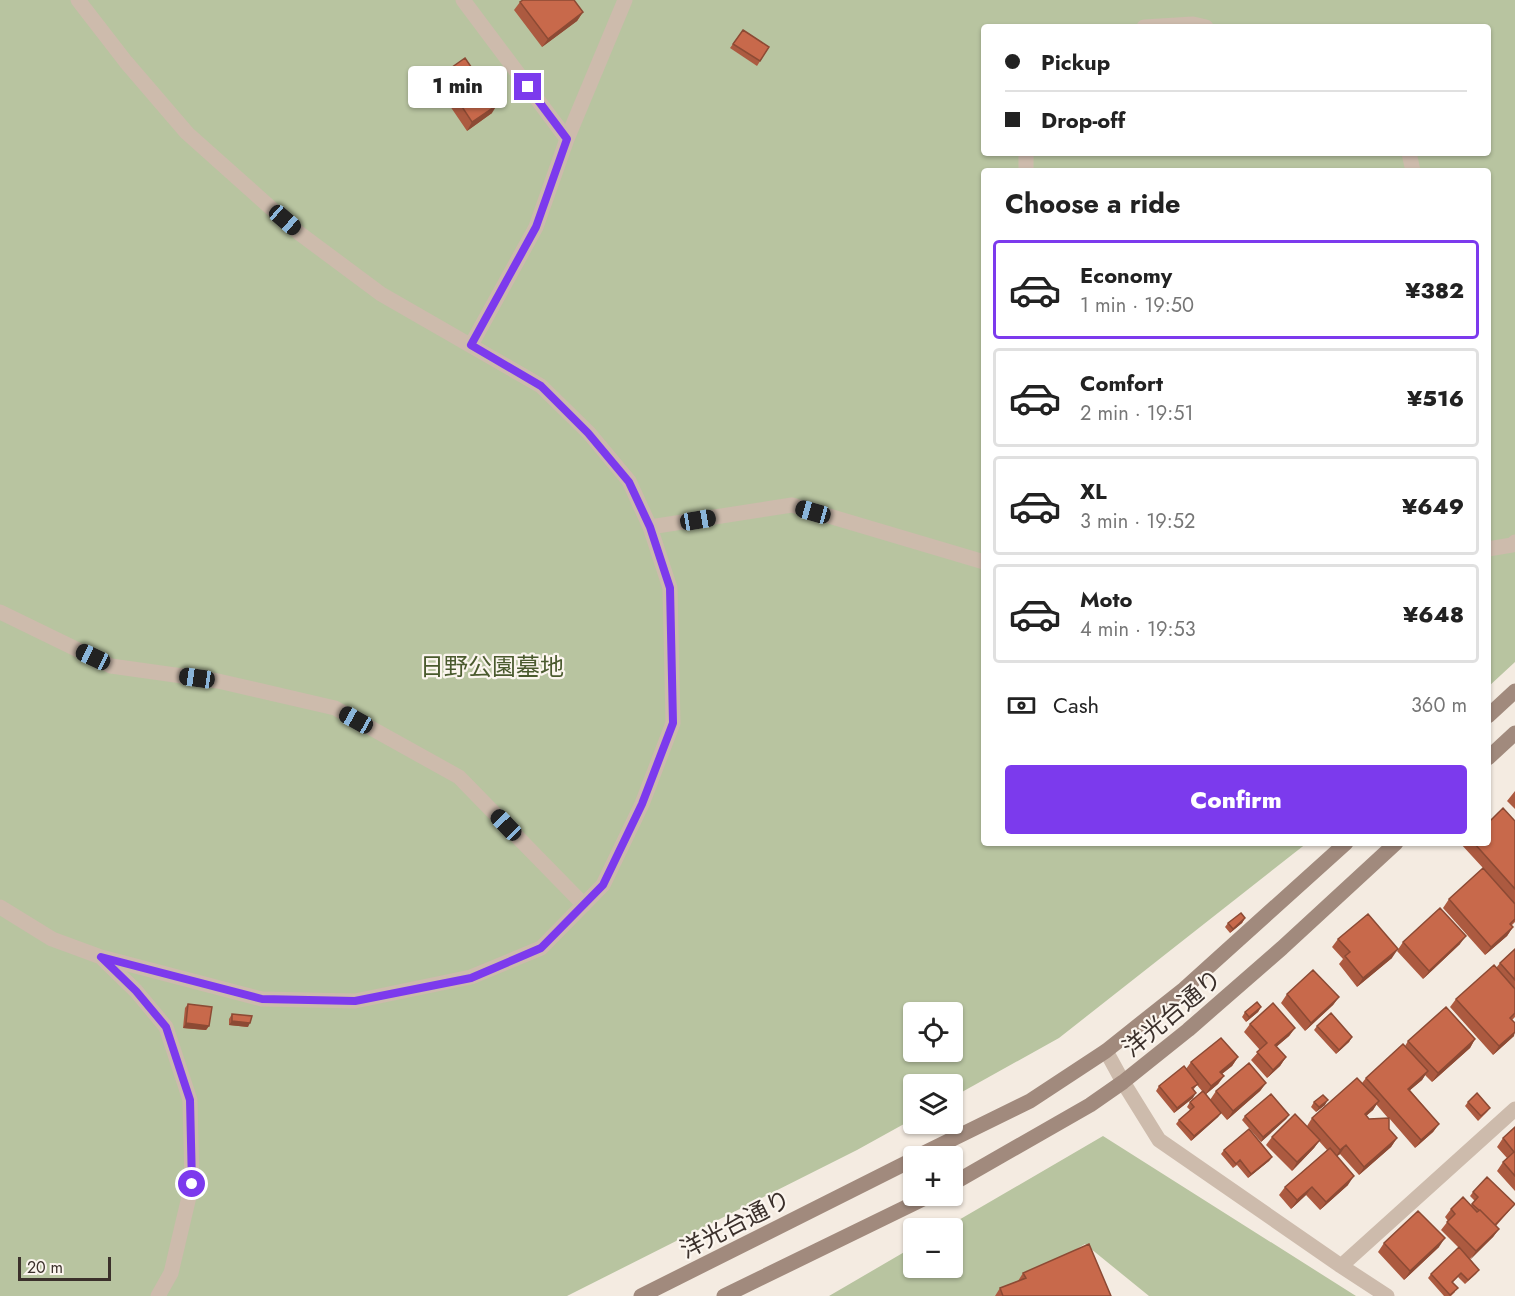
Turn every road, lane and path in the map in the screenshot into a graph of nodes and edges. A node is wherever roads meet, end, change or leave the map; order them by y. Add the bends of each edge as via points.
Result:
1 (78, 0) edge
2 (463, 0) edge
3 (626, 0) edge
4 (567, 139) junction
5 (471, 345) junction
6 (650, 527) junction
7 (1515, 542) edge
8 (1491, 548) edge
9 (981, 561) edge
10 (0, 612) edge
11 (1515, 692) edge
12 (1491, 713) edge
13 (1515, 733) edge
14 (1491, 755) edge
15 (1343, 846) edge
16 (1393, 846) edge
17 (584, 905) junction
18 (0, 907) edge
19 (101, 957) junction
20 (1106, 1051) junction
21 (1123, 1083) junction
22 (1515, 1109) edge
23 (938, 1146) edge
24 (903, 1165) edge
25 (963, 1178) edge
26 (908, 1206) edge
27 (1341, 1266) junction
28 (158, 1296) edge
29 (641, 1296) edge
30 (724, 1296) edge
31 (1387, 1296) edge

1 - 5 street via 187,133 291,225 381,294
2 - 4 street
3 - 4 street
4 - 5 street via 536,227
5 - 6 street via 541,386 588,433 629,482
6 - 9 street via 792,505
6 - 17 street via 670,588 673,723 642,804 608,875
7 - 8 street
10 - 17 street via 111,666 218,681 335,708 459,777
11 - 12 street
13 - 14 street
15 - 20 street, 洋光台通り via 1184,989
16 - 21 street, 洋光台通り via 1282,948
17 - 19 street via 541,948 471,978 355,1001 262,999
18 - 19 street via 52,939
19 - 28 street via 166,1027 190,1100 192,1184 171,1273
20 - 21 street
20 - 23 street, 洋光台通り via 1030,1101
21 - 25 street, 洋光台通り
21 - 27 street via 1159,1140
22 - 27 street
24 - 29 street, 洋光台通り
26 - 30 street
27 - 31 street

